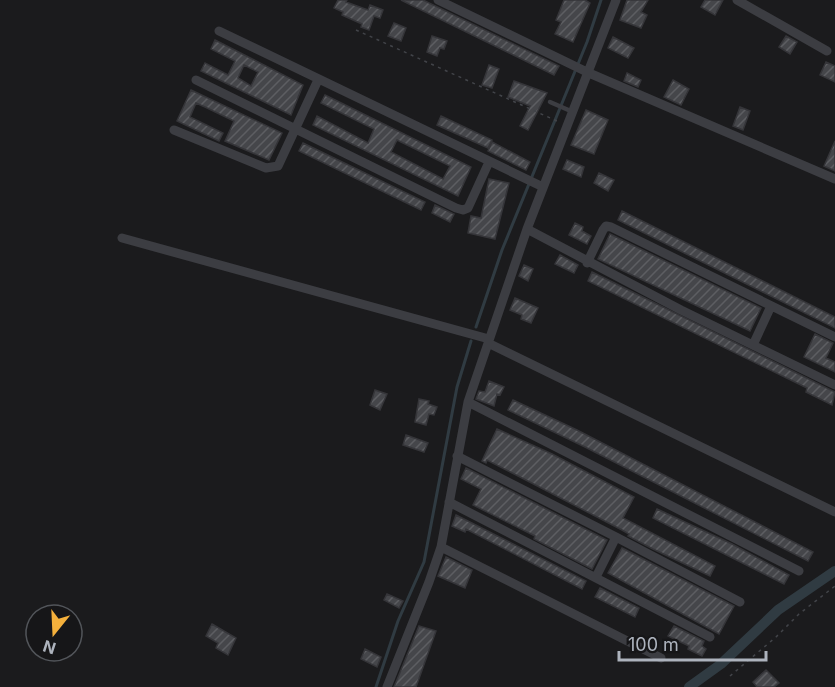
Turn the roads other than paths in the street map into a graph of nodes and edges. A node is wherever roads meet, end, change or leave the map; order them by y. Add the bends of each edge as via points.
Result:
1 (438, 0) edge
2 (616, 0) edge
3 (737, 0) edge
4 (219, 31) dead end
5 (827, 51) dead end
6 (587, 72) junction
7 (196, 80) dead end
8 (318, 80) junction
9 (553, 103) dead end
10 (570, 111) junction
11 (296, 128) junction
12 (174, 130) dead end
13 (489, 162) junction
14 (835, 179) edge
15 (540, 186) junction
16 (527, 229) junction
17 (122, 238) dead end
18 (587, 263) junction
19 (771, 306) junction
20 (835, 337) edge
21 (488, 341) junction
22 (753, 345) junction
23 (835, 385) edge
24 (468, 402) junction
25 (458, 456) junction
26 (449, 502) junction
27 (835, 512) edge
28 (616, 537) junction
29 (441, 547) junction
30 (799, 571) dead end
31 (596, 577) junction
32 (740, 602) dead end
33 (710, 637) dead end
34 (661, 658) dead end
35 (387, 687) edge

1 - 6 street
2 - 6 street
3 - 5 street
4 - 8 street
6 - 10 street
6 - 14 street
7 - 11 street
8 - 11 street
8 - 13 street
9 - 10 lane
10 - 15 street
11 - 12 street via 274,168
11 - 13 street via 463,210 468,208
13 - 15 street
15 - 16 street
16 - 18 street
16 - 21 street
17 - 21 street
18 - 19 street via 606,226
18 - 22 street
19 - 20 street
19 - 22 street
21 - 24 street
21 - 27 street
22 - 23 street
24 - 25 street
24 - 30 street
25 - 26 street
25 - 28 street
26 - 29 street
26 - 31 street
28 - 31 street
28 - 32 street
29 - 34 street
29 - 35 street
31 - 33 street

